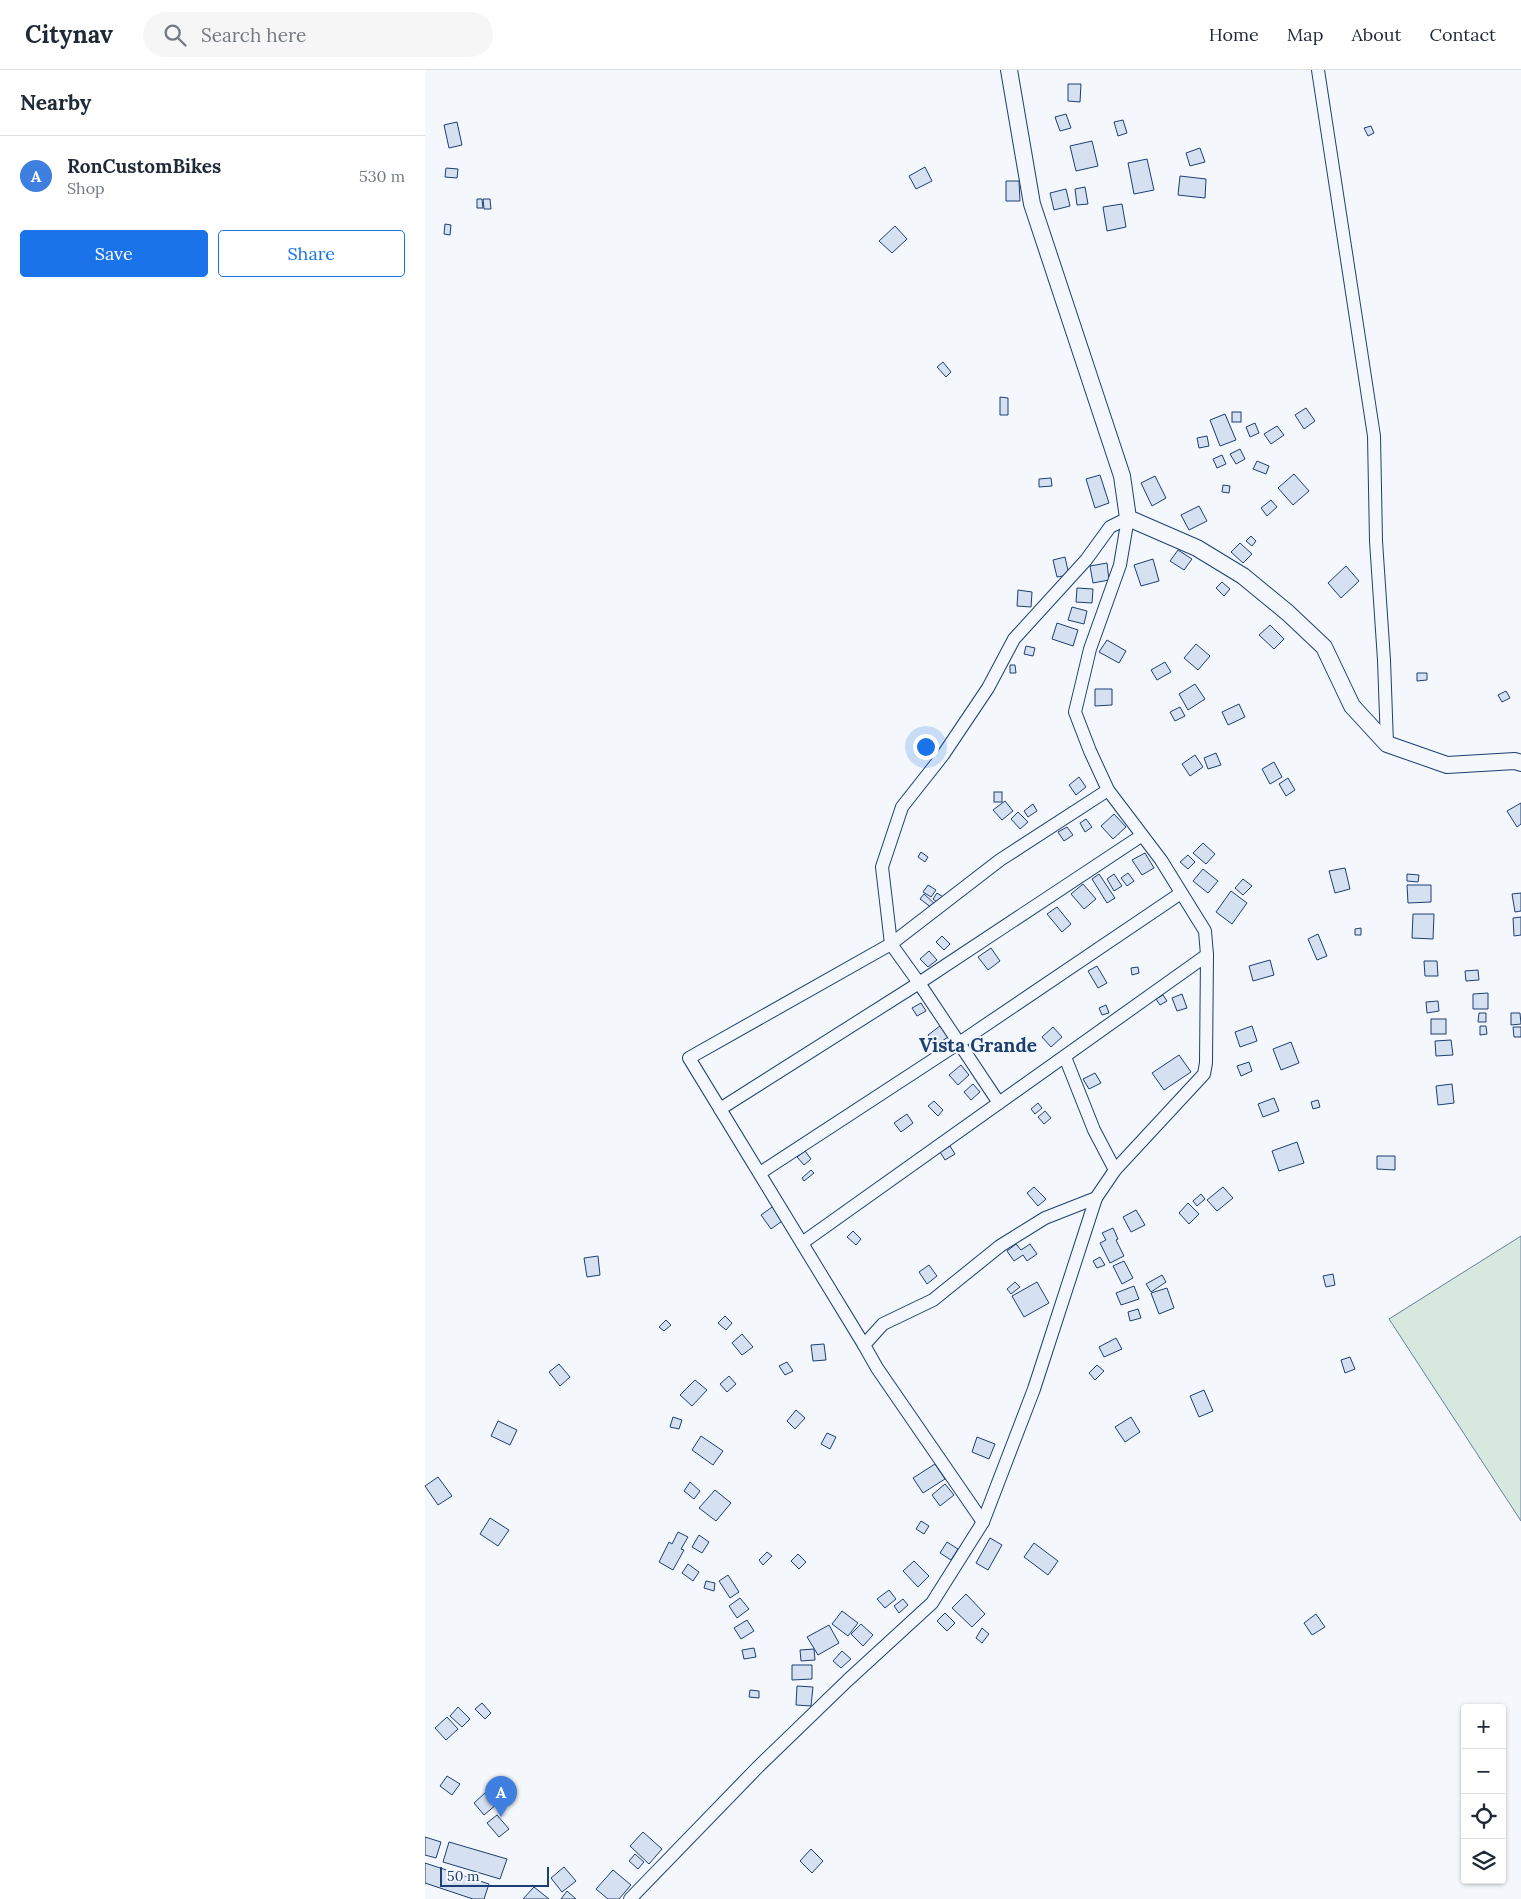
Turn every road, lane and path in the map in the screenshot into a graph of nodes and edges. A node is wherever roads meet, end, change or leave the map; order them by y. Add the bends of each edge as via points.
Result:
1 (1009, 70) edge
2 (1318, 70) edge
3 (1128, 518) junction
4 (1387, 744) junction
5 (1521, 763) edge
6 (1108, 790) junction
7 (1141, 836) junction
8 (1181, 893) junction
9 (891, 944) junction
10 (1207, 955) junction
11 (919, 983) junction
12 (959, 1043) junction
13 (1065, 1057) junction
14 (999, 1104) junction
15 (720, 1109) junction
16 (1115, 1170) junction
17 (760, 1173) junction
18 (1096, 1198) junction
19 (803, 1243) junction
20 (864, 1345) junction
21 (983, 1522) junction
22 (630, 1899) edge

1 - 3 street via 1032,204 1123,476
2 - 4 street via 1374,436
3 - 4 street via 1197,548 1243,576 1288,613 1324,646 1352,706
3 - 6 street via 1120,565 1090,649 1075,712
3 - 9 street via 1110,527 1086,560 1014,639 988,688 943,755 902,807 882,867
4 - 5 street via 1447,765
6 - 7 street
6 - 9 street via 1000,860
7 - 8 street via 1161,860
7 - 11 street
8 - 10 street via 1205,931
8 - 12 street
9 - 11 street
9 - 15 street via 689,1058
10 - 13 street
10 - 16 street via 1207,1063 1204,1074
11 - 12 street
11 - 15 street
12 - 14 street
12 - 17 street
13 - 14 street
13 - 16 street via 1094,1130
14 - 19 street
15 - 17 street
16 - 18 street
17 - 19 street
18 - 20 street via 1045,1218 1000,1246 933,1300 883,1324
18 - 21 street via 1035,1390
19 - 20 street
20 - 21 street
21 - 22 street via 932,1604 758,1767

